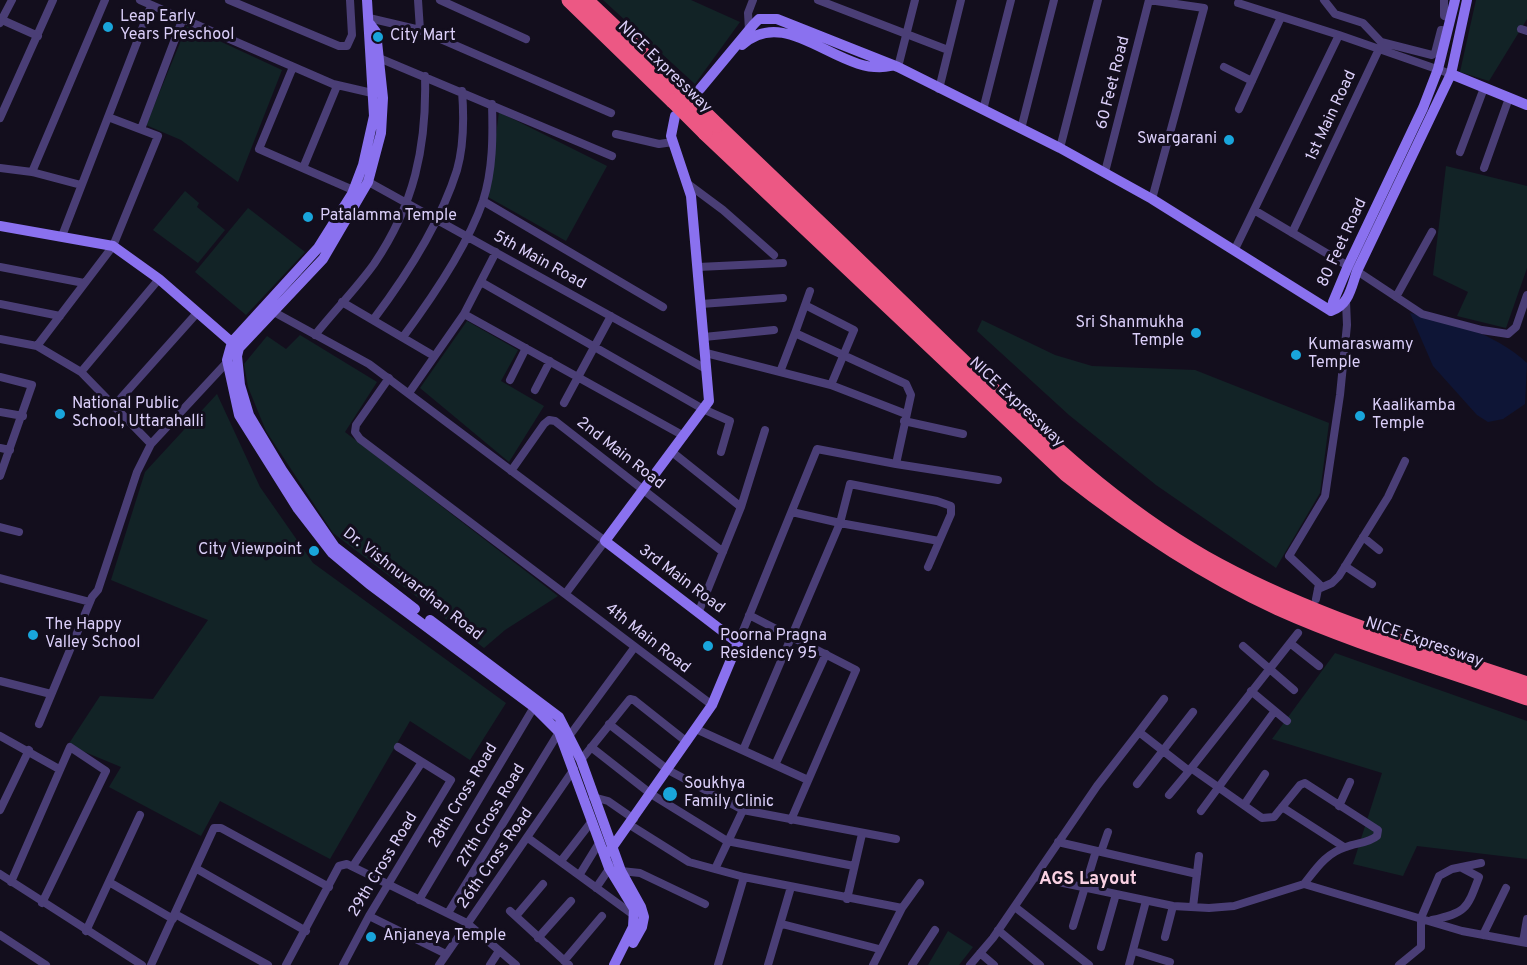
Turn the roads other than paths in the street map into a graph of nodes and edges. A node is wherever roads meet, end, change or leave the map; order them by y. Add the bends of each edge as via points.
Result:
1 (12, 0) edge
2 (53, 0) edge
3 (105, 0) edge
4 (140, 0) edge
5 (229, 0) edge
6 (350, 0) edge
7 (367, 0) edge
8 (417, 0) edge
9 (440, 0) edge
10 (569, 0) edge
11 (586, 0) edge
12 (753, 0) edge
13 (819, 0) edge
14 (915, 0) edge
15 (961, 0) edge
16 (1011, 0) edge
17 (1054, 0) edge
18 (1098, 0) edge
19 (1149, 0) edge
20 (1324, 0) edge
21 (1444, 0) edge
22 (1455, 0) edge
23 (1467, 0) edge
24 (1238, 3) dead end
25 (151, 6) junction
26 (1281, 17) junction
27 (183, 18) junction
28 (1450, 18) junction
29 (1, 21) edge
30 (370, 21) junction
31 (420, 30) junction
32 (749, 30) junction
33 (1447, 31) junction
34 (1339, 34) junction
35 (908, 35) junction
36 (38, 36) junction
37 (526, 39) dead end
38 (1379, 49) junction
39 (948, 50) junction
40 (730, 55) junction
41 (379, 58) junction
42 (895, 66) junction
43 (293, 67) junction
44 (1224, 67) dead end
45 (1438, 69) junction
46 (1451, 74) junction
47 (425, 76) junction
48 (1252, 81) junction
49 (337, 86) junction
50 (1484, 88) junction
51 (700, 89) dead end
52 (939, 89) junction
53 (462, 91) junction
54 (372, 93) junction
55 (1509, 98) junction
56 (676, 103) junction
57 (1526, 103) edge
58 (492, 104) junction
59 (1239, 109) dead end
60 (983, 110) junction
61 (610, 113) dead end
62 (108, 117) junction
63 (0, 118) edge
64 (141, 129) junction
65 (1021, 129) junction
66 (616, 134) dead end
67 (673, 142) junction
68 (1060, 148) junction
69 (1460, 152) dead end
70 (612, 156) dead end
71 (0, 168) edge
72 (303, 168) junction
73 (1484, 168) dead end
74 (32, 172) junction
75 (1105, 172) junction
76 (363, 180) junction
77 (688, 184) junction
78 (81, 185) junction
79 (353, 190) junction
80 (1152, 199) junction
81 (483, 201) junction
82 (407, 204) junction
83 (1254, 210) junction
84 (436, 219) junction
85 (0, 226) edge
86 (1432, 232) dead end
87 (1292, 233) junction
88 (63, 236) junction
89 (466, 236) junction
90 (113, 246) junction
91 (1235, 249) junction
92 (496, 252) junction
93 (774, 255) dead end
94 (783, 263) dead end
95 (0, 267) edge
96 (698, 267) junction
97 (1353, 269) junction
98 (159, 279) junction
99 (481, 282) junction
100 (84, 283) junction
101 (810, 291) dead end
102 (1527, 295) edge
103 (1396, 297) junction
104 (783, 298) dead end
105 (342, 302) junction
106 (1346, 302) junction
107 (0, 304) edge
108 (701, 304) junction
109 (805, 305) junction
110 (663, 307) dead end
111 (272, 311) junction
112 (1331, 311) junction
113 (196, 313) junction
114 (464, 314) junction
115 (60, 316) junction
116 (611, 316) junction
117 (373, 320) junction
118 (774, 330) dead end
119 (795, 333) junction
120 (315, 335) junction
121 (403, 337) junction
122 (704, 337) junction
123 (0, 339) edge
124 (37, 346) junction
125 (526, 348) junction
126 (594, 348) junction
127 (234, 352) junction
128 (706, 353) junction
129 (434, 356) junction
130 (842, 356) junction
131 (550, 361) junction
132 (706, 369) junction
133 (81, 372) junction
134 (780, 372) junction
135 (0, 377) edge
136 (578, 377) junction
137 (389, 378) junction
138 (510, 380) dead end
139 (831, 385) junction
140 (535, 390) dead end
141 (409, 393) junction
142 (564, 403) dead end
143 (113, 407) junction
144 (703, 409) junction
145 (0, 412) edge
146 (23, 416) junction
147 (905, 418) junction
148 (765, 430) dead end
149 (963, 434) dead end
150 (684, 436) junction
151 (151, 444) junction
152 (0, 448) edge
153 (10, 450) junction
154 (672, 452) junction
155 (721, 452) dead end
156 (1405, 461) dead end
157 (896, 464) junction
158 (511, 471) junction
159 (0, 476) edge
160 (998, 480) dead end
161 (644, 490) junction
162 (741, 507) junction
163 (792, 512) junction
164 (840, 523) junction
165 (0, 527) edge
166 (19, 532) dead end
167 (1363, 537) junction
168 (939, 541) junction
169 (605, 542) junction
170 (1379, 550) dead end
171 (723, 552) junction
172 (1345, 566) junction
173 (928, 567) dead end
174 (0, 578) edge
175 (1372, 584) dead end
176 (1318, 589) junction
177 (566, 593) junction
178 (1316, 598) dead end
179 (91, 599) junction
180 (699, 611) junction
181 (749, 615) junction
182 (1298, 633) dead end
183 (793, 638) junction
184 (738, 643) junction
185 (1290, 643) junction
186 (1243, 646) dead end
187 (634, 648) junction
188 (826, 654) junction
189 (1319, 666) dead end
190 (1454, 666) junction
191 (1269, 669) junction
192 (0, 681) edge
193 (1527, 684) edge
194 (1294, 690) dead end
195 (1251, 691) junction
196 (51, 694) junction
197 (1527, 698) edge
198 (1164, 699) dead end
199 (712, 705) junction
200 (534, 707) junction
201 (1193, 712) dead end
202 (1274, 712) junction
203 (1287, 721) dead end
204 (39, 724) dead end
205 (609, 724) junction
206 (696, 729) junction
207 (1139, 732) junction
208 (564, 733) junction
209 (0, 736) edge
210 (687, 742) junction
211 (398, 747) dead end
212 (591, 747) junction
213 (29, 750) junction
214 (743, 750) junction
215 (1164, 752) junction
216 (422, 762) junction
217 (578, 764) junction
218 (775, 765) junction
219 (1190, 769) junction
220 (59, 770) junction
221 (668, 770) junction
222 (1265, 774) dead end
223 (808, 780) junction
224 (1350, 783) dead end
225 (1137, 784) dead end
226 (1218, 787) junction
227 (651, 794) junction
228 (1169, 795) dead end
229 (593, 798) junction
230 (1244, 805) junction
231 (1339, 806) junction
232 (1282, 807) junction
233 (0, 810) edge
234 (743, 810) junction
235 (1201, 811) dead end
236 (140, 815) dead end
237 (790, 820) junction
238 (592, 821) junction
239 (632, 822) junction
240 (1108, 832) dead end
241 (862, 834) junction
242 (528, 838) junction
243 (896, 839) dead end
244 (727, 841) junction
245 (1058, 842) junction
246 (599, 843) junction
247 (1344, 847) junction
248 (1099, 851) junction
249 (1199, 856) dead end
250 (610, 858) junction
251 (561, 861) junction
252 (1481, 863) dead end
253 (353, 866) junction
254 (854, 866) junction
255 (1460, 867) junction
256 (197, 869) junction
257 (715, 869) junction
258 (621, 871) junction
259 (0, 874) edge
260 (580, 874) junction
261 (1197, 874) junction
262 (744, 877) junction
263 (1035, 877) junction
264 (11, 882) junction
265 (110, 882) junction
266 (920, 883) dead end
267 (543, 884) dead end
268 (1304, 884) junction
269 (387, 886) junction
270 (329, 887) junction
271 (791, 887) junction
272 (596, 888) junction
273 (1085, 888) junction
274 (1506, 888) dead end
275 (1116, 894) junction
276 (847, 899) junction
277 (419, 900) junction
278 (571, 901) dead end
279 (1146, 901) junction
280 (42, 903) junction
281 (705, 904) dead end
282 (1173, 906) junction
283 (1015, 907) junction
284 (1193, 907) junction
285 (902, 908) junction
286 (448, 914) junction
287 (369, 915) junction
288 (174, 916) junction
289 (602, 916) dead end
290 (635, 916) junction
291 (1527, 919) edge
292 (1425, 920) junction
293 (467, 923) junction
294 (782, 924) junction
295 (1073, 926) dead end
296 (935, 930) dead end
297 (998, 930) junction
298 (86, 931) junction
299 (306, 931) junction
300 (0, 935) edge
301 (1483, 935) junction
302 (1165, 937) dead end
303 (538, 938) junction
304 (1525, 942) edge
305 (1101, 947) dead end
306 (879, 949) junction
307 (499, 951) junction
308 (1134, 951) junction
309 (980, 953) junction
310 (446, 954) junction
311 (129, 957) junction
312 (1170, 962) dead end
313 (566, 963) edge
314 (46, 965) edge
315 (124, 965) edge
316 (142, 965) edge
317 (152, 965) edge
318 (268, 965) edge
319 (286, 965) edge
320 (343, 965) edge
321 (439, 965) edge
322 (489, 965) edge
323 (516, 965) edge
324 (614, 965) edge
325 (622, 965) edge
326 (718, 965) edge
327 (768, 965) edge
328 (873, 965) edge
329 (912, 965) edge
330 (970, 965) edge
331 (994, 965) edge
332 (1040, 965) edge
333 (1089, 965) edge
334 (1129, 965) edge
335 (1399, 965) edge

1 - 29 street
2 - 36 street
3 - 74 street
4 - 25 street
5 - 6 street via 347,46 352,36
7 - 30 main road
8 - 31 street
9 - 37 street
10 - 56 highway, NICE Expressway
11 - 56 highway, NICE Expressway
12 - 32 street via 748,13
13 - 35 street
14 - 35 street
15 - 39 street
16 - 60 street
17 - 65 street
18 - 68 street
19 - 75 street, 60 Feet Road
19 - 80 street via 1204,8
20 - 33 street via 1335,14 1363,23 1381,42 1406,50 1432,55 1441,30
21 - 28 street via 1444,16
22 - 28 main road, 80 Feet Road
23 - 46 main road, 80 Feet Road
24 - 26 street
25 - 27 street
25 - 62 street
26 - 34 street
26 - 48 street
27 - 43 street
27 - 64 street
28 - 33 main road, 80 Feet Road
29 - 36 street
30 - 31 street
30 - 41 main road via 376,32
30 - 54 main road via 367,32
31 - 61 street
32 - 40 main road
32 - 42 main road via 759,19 777,19
33 - 45 main road, 80 Feet Road
34 - 38 street
34 - 83 street
35 - 39 street
35 - 42 street
36 - 63 street
38 - 45 street
38 - 87 street, 1st Main Road
39 - 52 street
40 - 42 main road via 750,38 777,31 859,65 876,69
40 - 51 main road
41 - 47 street
41 - 76 main road via 381,133
42 - 52 main road
43 - 49 street
43 - 72 street via 259,149
44 - 48 street
45 - 46 street
45 - 97 main road, 80 Feet Road
46 - 50 main road
46 - 97 main road, 80 Feet Road
47 - 53 street
47 - 82 street via 421,156
48 - 59 street
49 - 54 street
49 - 72 street
50 - 55 main road
50 - 69 street
52 - 60 main road
53 - 58 street
53 - 84 street via 464,113 457,168
54 - 76 main road via 374,116
55 - 57 main road
55 - 73 street
56 - 67 main road
56 - 190 highway, NICE Expressway, bridge via 711,129 1074,465 1120,502 1205,558 1283,598
58 - 70 street
58 - 81 street via 491,164
60 - 65 main road
62 - 64 street
62 - 78 street
64 - 90 street via 158,136
65 - 68 main road
66 - 67 street via 659,144
67 - 77 main road
68 - 75 main road
71 - 74 street
72 - 79 street
74 - 78 street
75 - 80 main road
76 - 79 main road
76 - 82 street, 5th Main Road
76 - 111 main road via 323,259
77 - 93 street
77 - 96 main road
78 - 88 street
79 - 127 main road via 318,248
80 - 91 main road
81 - 89 street
81 - 110 street
82 - 84 street, 5th Main Road
82 - 105 street via 374,263
83 - 87 street
83 - 91 street
84 - 89 street, 5th Main Road
84 - 117 street via 391,297
85 - 88 main road
86 - 103 street
87 - 97 street
88 - 90 main road
89 - 92 street, 5th Main Road
89 - 121 street
90 - 98 main road
90 - 100 street
91 - 112 main road
92 - 99 street
92 - 116 street, 5th Main Road
94 - 96 street
95 - 100 street
96 - 108 main road
97 - 103 street
97 - 106 main road, 80 Feet Road
97 - 112 main road, 80 Feet Road
98 - 113 main road
98 - 133 street
99 - 114 street
99 - 126 street
100 - 115 street
101 - 109 street
102 - 103 street via 1516,327 1508,334 1422,314
104 - 108 street
105 - 117 street
105 - 120 street
106 - 112 main road, 80 Feet Road via 1342,308
106 - 176 street via 1340,395 1325,496 1288,556 1319,584
107 - 115 street
108 - 122 main road
109 - 119 street
109 - 130 street via 854,330
111 - 120 street
111 - 127 main road
113 - 127 main road
113 - 143 street
114 - 125 street
114 - 129 street
115 - 124 street
116 - 126 street
116 - 132 street, 5th Main Road
117 - 121 street
118 - 122 street
119 - 130 street
119 - 134 street
120 - 137 street
121 - 129 street
122 - 128 main road
123 - 124 street
124 - 133 street
125 - 131 street
125 - 138 street
126 - 136 street
126 - 144 street
127 - 151 street
127 - 200 main road, Dr. Vishnuvardhan Road via 243,422 298,509 333,553
127 - 208 main road, Dr. Vishnuvardhan Road via 249,415 335,547 549,708 559,717
128 - 132 main road
128 - 134 street
129 - 141 street
130 - 139 street
130 - 147 street via 909,386
131 - 136 street
131 - 140 street
132 - 144 main road via 709,401
133 - 143 street
134 - 139 street
135 - 146 street via 32,384
136 - 142 street
136 - 150 street
137 - 141 street
137 - 177 street, 4th Main Road via 356,425 360,439
139 - 147 street
141 - 158 street
143 - 151 street
144 - 150 main road
144 - 155 street via 730,421
145 - 146 street
146 - 153 street
147 - 149 street
147 - 157 street
148 - 162 street
150 - 154 main road
151 - 179 street via 137,472 98,590
152 - 153 street
153 - 159 street
154 - 161 main road
154 - 162 street
156 - 167 street
157 - 160 street
157 - 163 street via 817,449
158 - 161 street, 2nd Main Road via 549,420
158 - 169 street
161 - 169 main road
161 - 171 street, 2nd Main Road
162 - 171 street
163 - 164 street
163 - 181 street
164 - 168 street
164 - 168 street via 850,484 951,506
164 - 183 street
165 - 166 street
167 - 170 street
167 - 172 street
168 - 173 street
169 - 177 street
169 - 180 main road, 3rd Main Road
171 - 180 street
172 - 175 street
172 - 176 street via 1332,583
174 - 179 street
176 - 178 street
177 - 187 street, 4th Main Road
179 - 196 street
180 - 184 main road, 3rd Main Road
181 - 183 street
181 - 184 street
182 - 185 street
183 - 188 street
183 - 214 street
184 - 199 main road
185 - 189 street
185 - 191 street
186 - 191 street
187 - 199 street, 4th Main Road
187 - 208 street
188 - 218 street
188 - 223 street via 856,670
190 - 193 highway, NICE Expressway
190 - 197 highway, NICE Expressway
191 - 194 street
191 - 195 street
192 - 196 street
195 - 202 street
195 - 219 street
196 - 204 street
198 - 207 street
199 - 206 main road
200 - 208 main road, Dr. Vishnuvardhan Road
200 - 277 street, 28th Cross Road
201 - 215 street
202 - 203 street
202 - 226 street
205 - 210 street, 26th Cross Road via 626,702 634,700
205 - 212 street, 26th Cross Road
205 - 221 street
206 - 210 main road
206 - 214 street
207 - 215 street
207 - 245 street
208 - 217 main road, Dr. Vishnuvardhan Road
208 - 286 street, 27th Cross Road
209 - 213 street
210 - 221 main road
211 - 216 street
212 - 217 street, 26th Cross Road
212 - 227 street
213 - 220 street
213 - 233 street
214 - 218 street
215 - 219 street
215 - 225 street
216 - 253 street
216 - 269 street, 29th Cross Road via 451,780
217 - 229 main road, Dr. Vishnuvardhan Road
217 - 238 main road, Dr. Vishnuvardhan Road
217 - 242 street, 26th Cross Road
218 - 223 street
219 - 226 street
219 - 228 street
220 - 264 street
220 - 280 street via 70,747 106,771
221 - 227 main road
221 - 234 street
222 - 230 street
223 - 237 street
224 - 231 street
226 - 230 street
226 - 235 street
227 - 239 main road
227 - 244 street
229 - 239 street via 608,801
229 - 250 main road, Dr. Vishnuvardhan Road
230 - 232 street via 1269,819
231 - 232 street via 1305,783
231 - 247 street via 1378,830 1373,840
232 - 247 street
234 - 237 street
234 - 244 street
236 - 265 street
237 - 241 street
238 - 246 main road, Dr. Vishnuvardhan Road
238 - 251 street
239 - 250 main road
239 - 257 street via 689,862
240 - 248 street
241 - 243 street
241 - 254 street
242 - 251 street
242 - 293 street, 26th Cross Road
244 - 254 street
244 - 257 street
245 - 248 street
245 - 263 street
246 - 250 main road, Dr. Vishnuvardhan Road
246 - 260 street
247 - 268 street via 1320,863
248 - 261 street
248 - 273 street
249 - 261 street
250 - 258 main road, Dr. Vishnuvardhan Road
250 - 272 street
250 - 290 main road, Dr. Vishnuvardhan Road
251 - 260 street
252 - 255 street
253 - 269 street
253 - 270 street via 339,866
254 - 276 street
255 - 292 street via 1439,876
255 - 292 street via 1479,877 1470,902 1457,914
256 - 270 street via 214,828 220,828
256 - 288 street
256 - 299 street
257 - 262 street
258 - 281 street via 640,873
258 - 325 main road, Dr. Vishnuvardhan Road via 644,917
259 - 264 street
260 - 272 street
261 - 284 street
262 - 271 street
262 - 326 street
263 - 273 street
263 - 283 street
264 - 280 street
265 - 288 street
265 - 298 street
266 - 285 street
267 - 303 street via 513,913
268 - 284 street via 1234,906
268 - 292 street
269 - 277 street
269 - 287 street, 29th Cross Road
270 - 299 street
271 - 276 street
271 - 294 street
272 - 290 street
273 - 275 street
273 - 295 street
274 - 301 street
275 - 279 street
275 - 305 street
276 - 285 street
277 - 286 street
278 - 303 street
279 - 282 street
279 - 308 street
280 - 298 street
282 - 284 street
282 - 302 street
283 - 297 street
283 - 333 street
285 - 306 street
286 - 293 street
287 - 310 street
287 - 320 street, 29th Cross Road
288 - 317 street
288 - 318 street
289 - 313 street
290 - 324 main road
291 - 304 street
292 - 301 street
292 - 335 street via 1421,947
293 - 307 street
293 - 310 street, 26th Cross Road
294 - 306 street
294 - 327 street
296 - 329 street
297 - 309 street
297 - 332 street
298 - 311 street
299 - 319 street
300 - 314 street
301 - 304 street
303 - 313 street
306 - 328 street
307 - 322 street
307 - 323 street
308 - 312 street
308 - 334 street
309 - 330 street
309 - 331 street
310 - 321 street, 26th Cross Road
311 - 315 street
311 - 316 street

